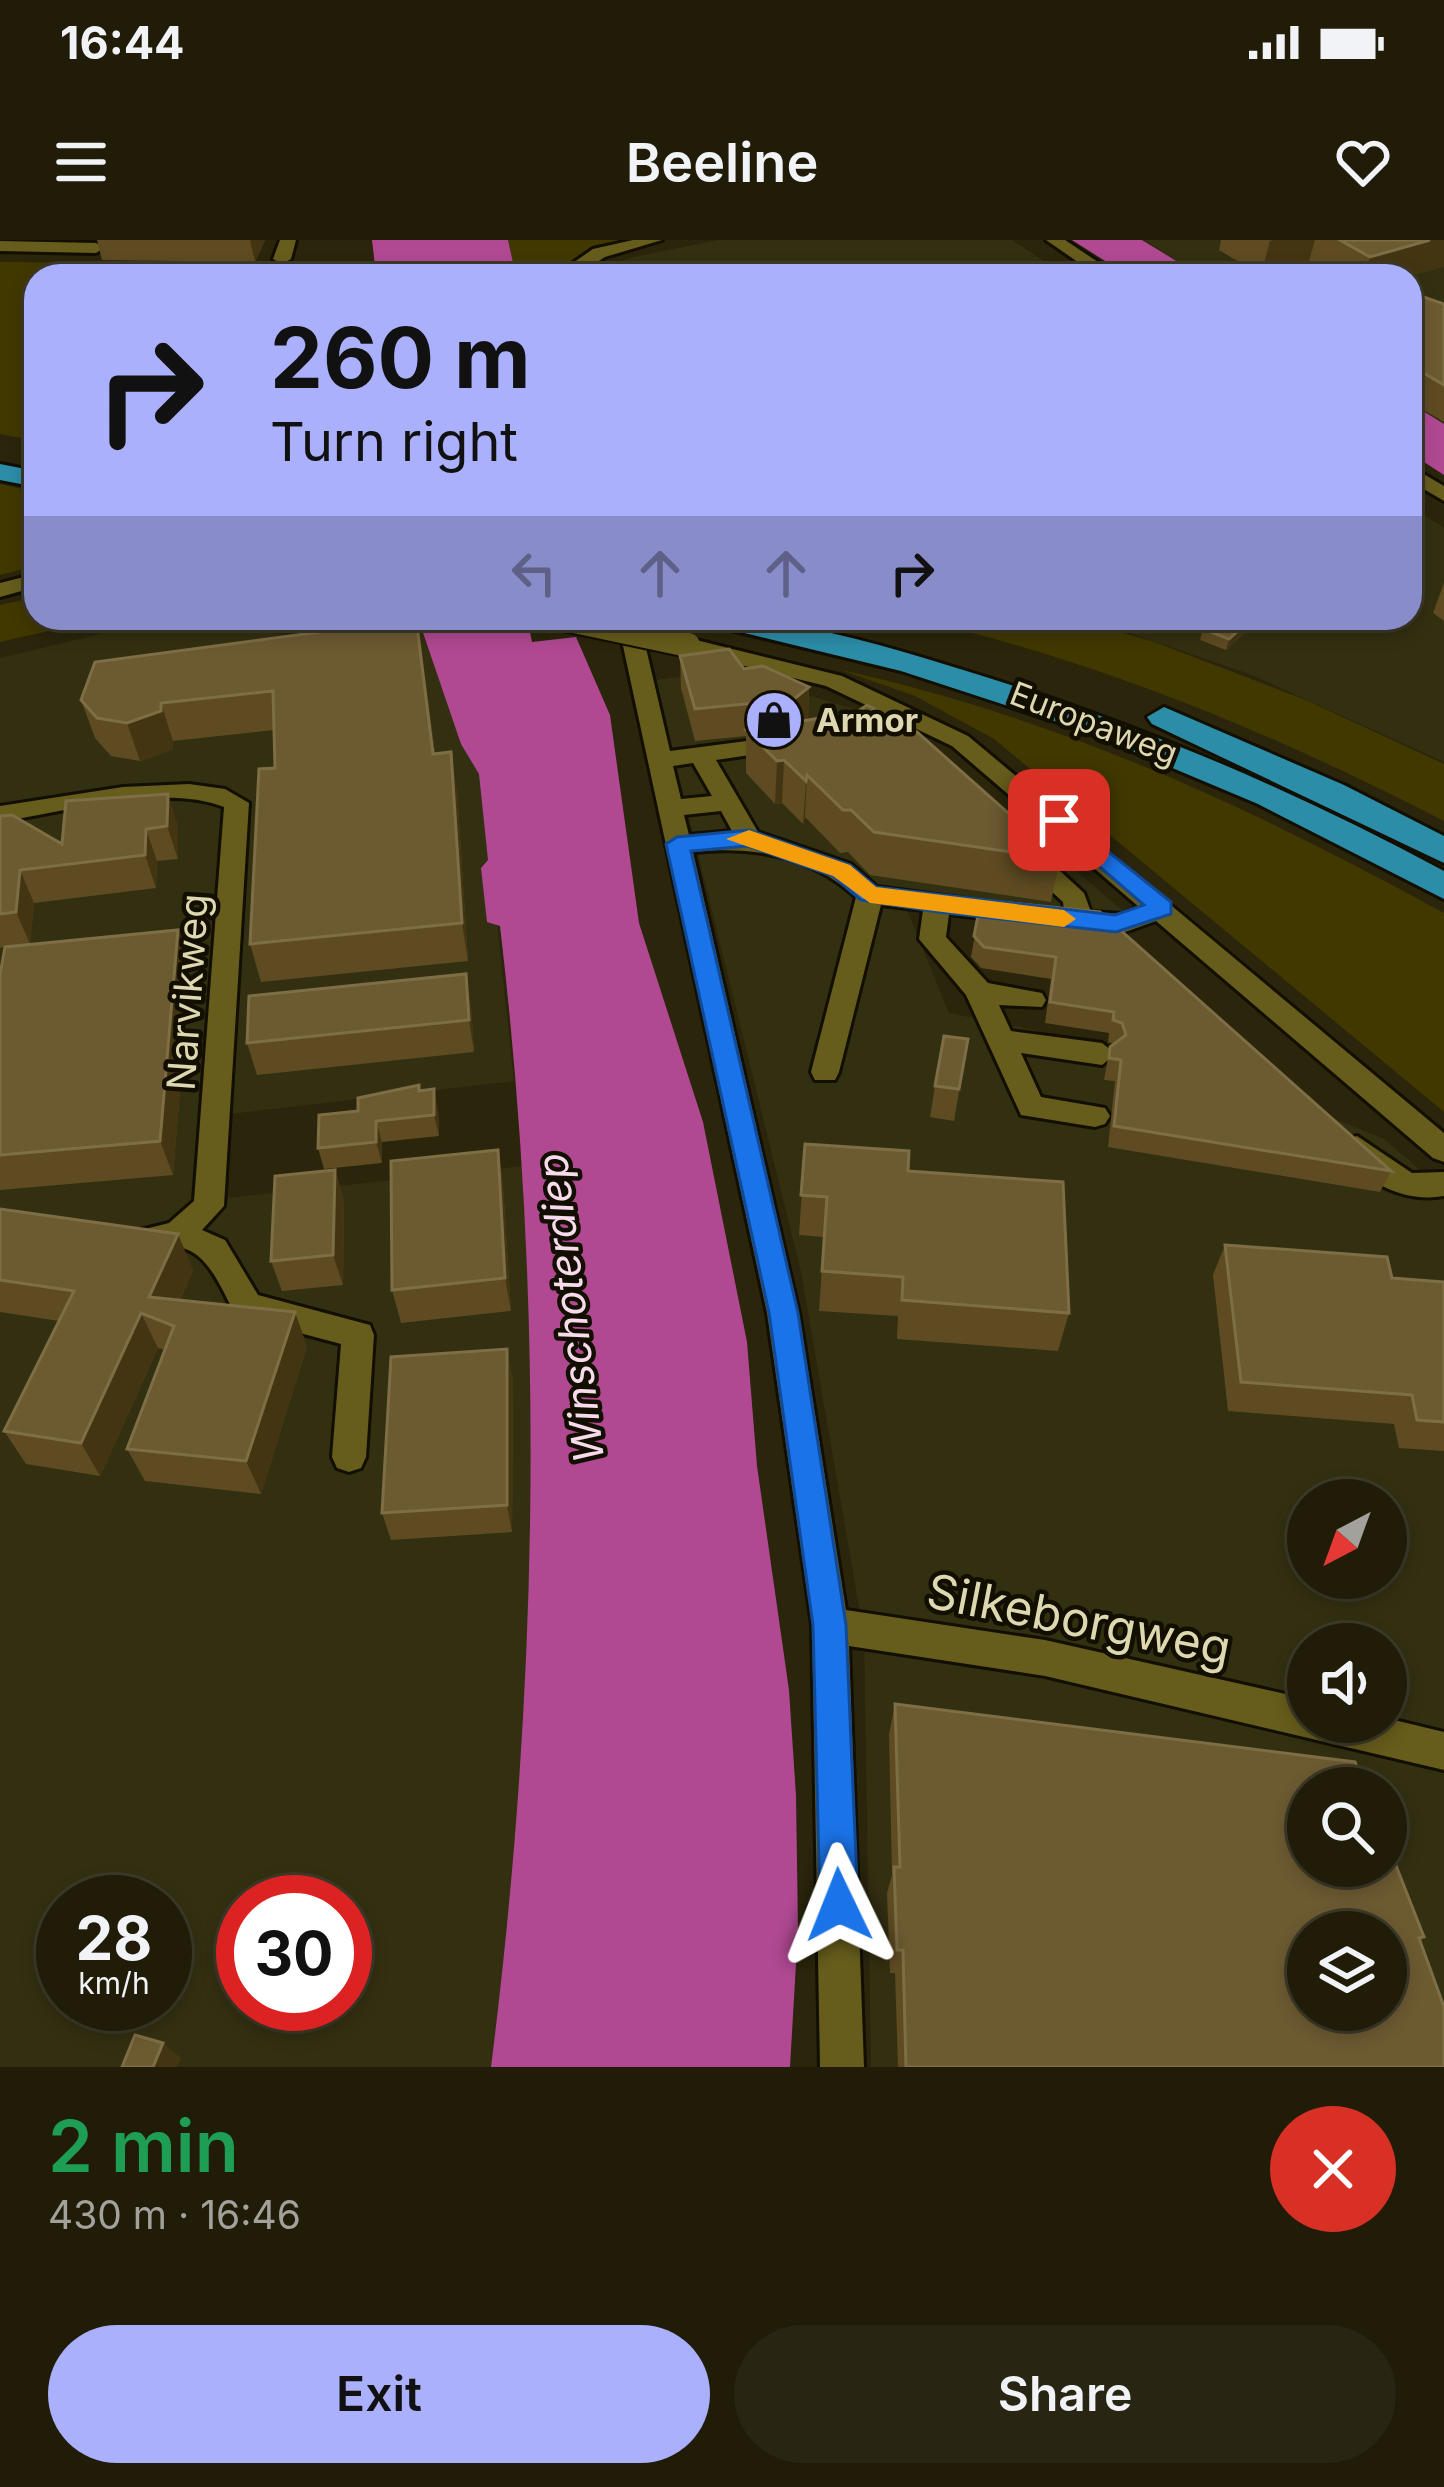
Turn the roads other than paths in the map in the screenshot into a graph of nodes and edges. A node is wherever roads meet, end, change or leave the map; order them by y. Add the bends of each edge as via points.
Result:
1 (47, 240) edge
2 (654, 240) edge
3 (1054, 240) edge
4 (0, 245) edge
5 (25, 246) junction
6 (96, 248) dead end
7 (582, 264) edge
8 (1091, 264) edge
9 (619, 630) edge
10 (631, 630) edge
11 (777, 630) edge
12 (889, 630) edge
13 (816, 739) edge
14 (701, 754) junction
15 (659, 760) junction
16 (728, 802) junction
17 (670, 808) junction
18 (0, 814) edge
19 (749, 838) junction
20 (1012, 842) edge
21 (677, 844) junction
22 (1444, 851) edge
23 (1444, 887) edge
24 (870, 895) junction
25 (938, 904) junction
26 (1162, 908) junction
27 (1069, 919) junction
28 (1142, 959) edge
29 (979, 992) junction
30 (1032, 1000) dead end
31 (1001, 1040) junction
32 (1102, 1054) dead end
33 (825, 1072) dead end
34 (1095, 1116) dead end
35 (1330, 1124) edge
36 (1444, 1150) edge
37 (1444, 1184) edge
38 (178, 1233) junction
39 (102, 1238) edge
40 (349, 1457) dead end
41 (830, 1625) junction
42 (1287, 1713) edge
43 (1407, 1742) edge
44 (1444, 1751) edge
45 (842, 2067) edge

1 - 5 street
2 - 7 street
3 - 8 street
4 - 5 street
5 - 6 street
9 - 26 street, bridge via 834,681 929,722 990,761
10 - 15 street
11 - 23 highway, Europaweg via 888,654 1155,743
12 - 22 highway, Europaweg via 1169,719
13 - 14 street
14 - 15 street
14 - 16 street
15 - 17 street
16 - 17 street
16 - 19 street
17 - 21 street
18 - 38 street, Narvikweg via 188,791 220,792 237,803 209,1207
19 - 21 street
19 - 24 street via 842,870
20 - 27 street via 1075,899
21 - 41 street via 783,1313
24 - 25 street
24 - 33 street
25 - 27 street
25 - 29 street via 932,939
26 - 27 street
26 - 36 street
27 - 28 street
29 - 30 street
29 - 31 street
31 - 32 street
31 - 34 street via 1031,1107
35 - 37 street via 1399,1184
38 - 39 street via 143,1244
38 - 40 street via 214,1249 248,1306 358,1335
41 - 42 street, Silkeborgweg via 1045,1658
41 - 45 street
43 - 44 street

